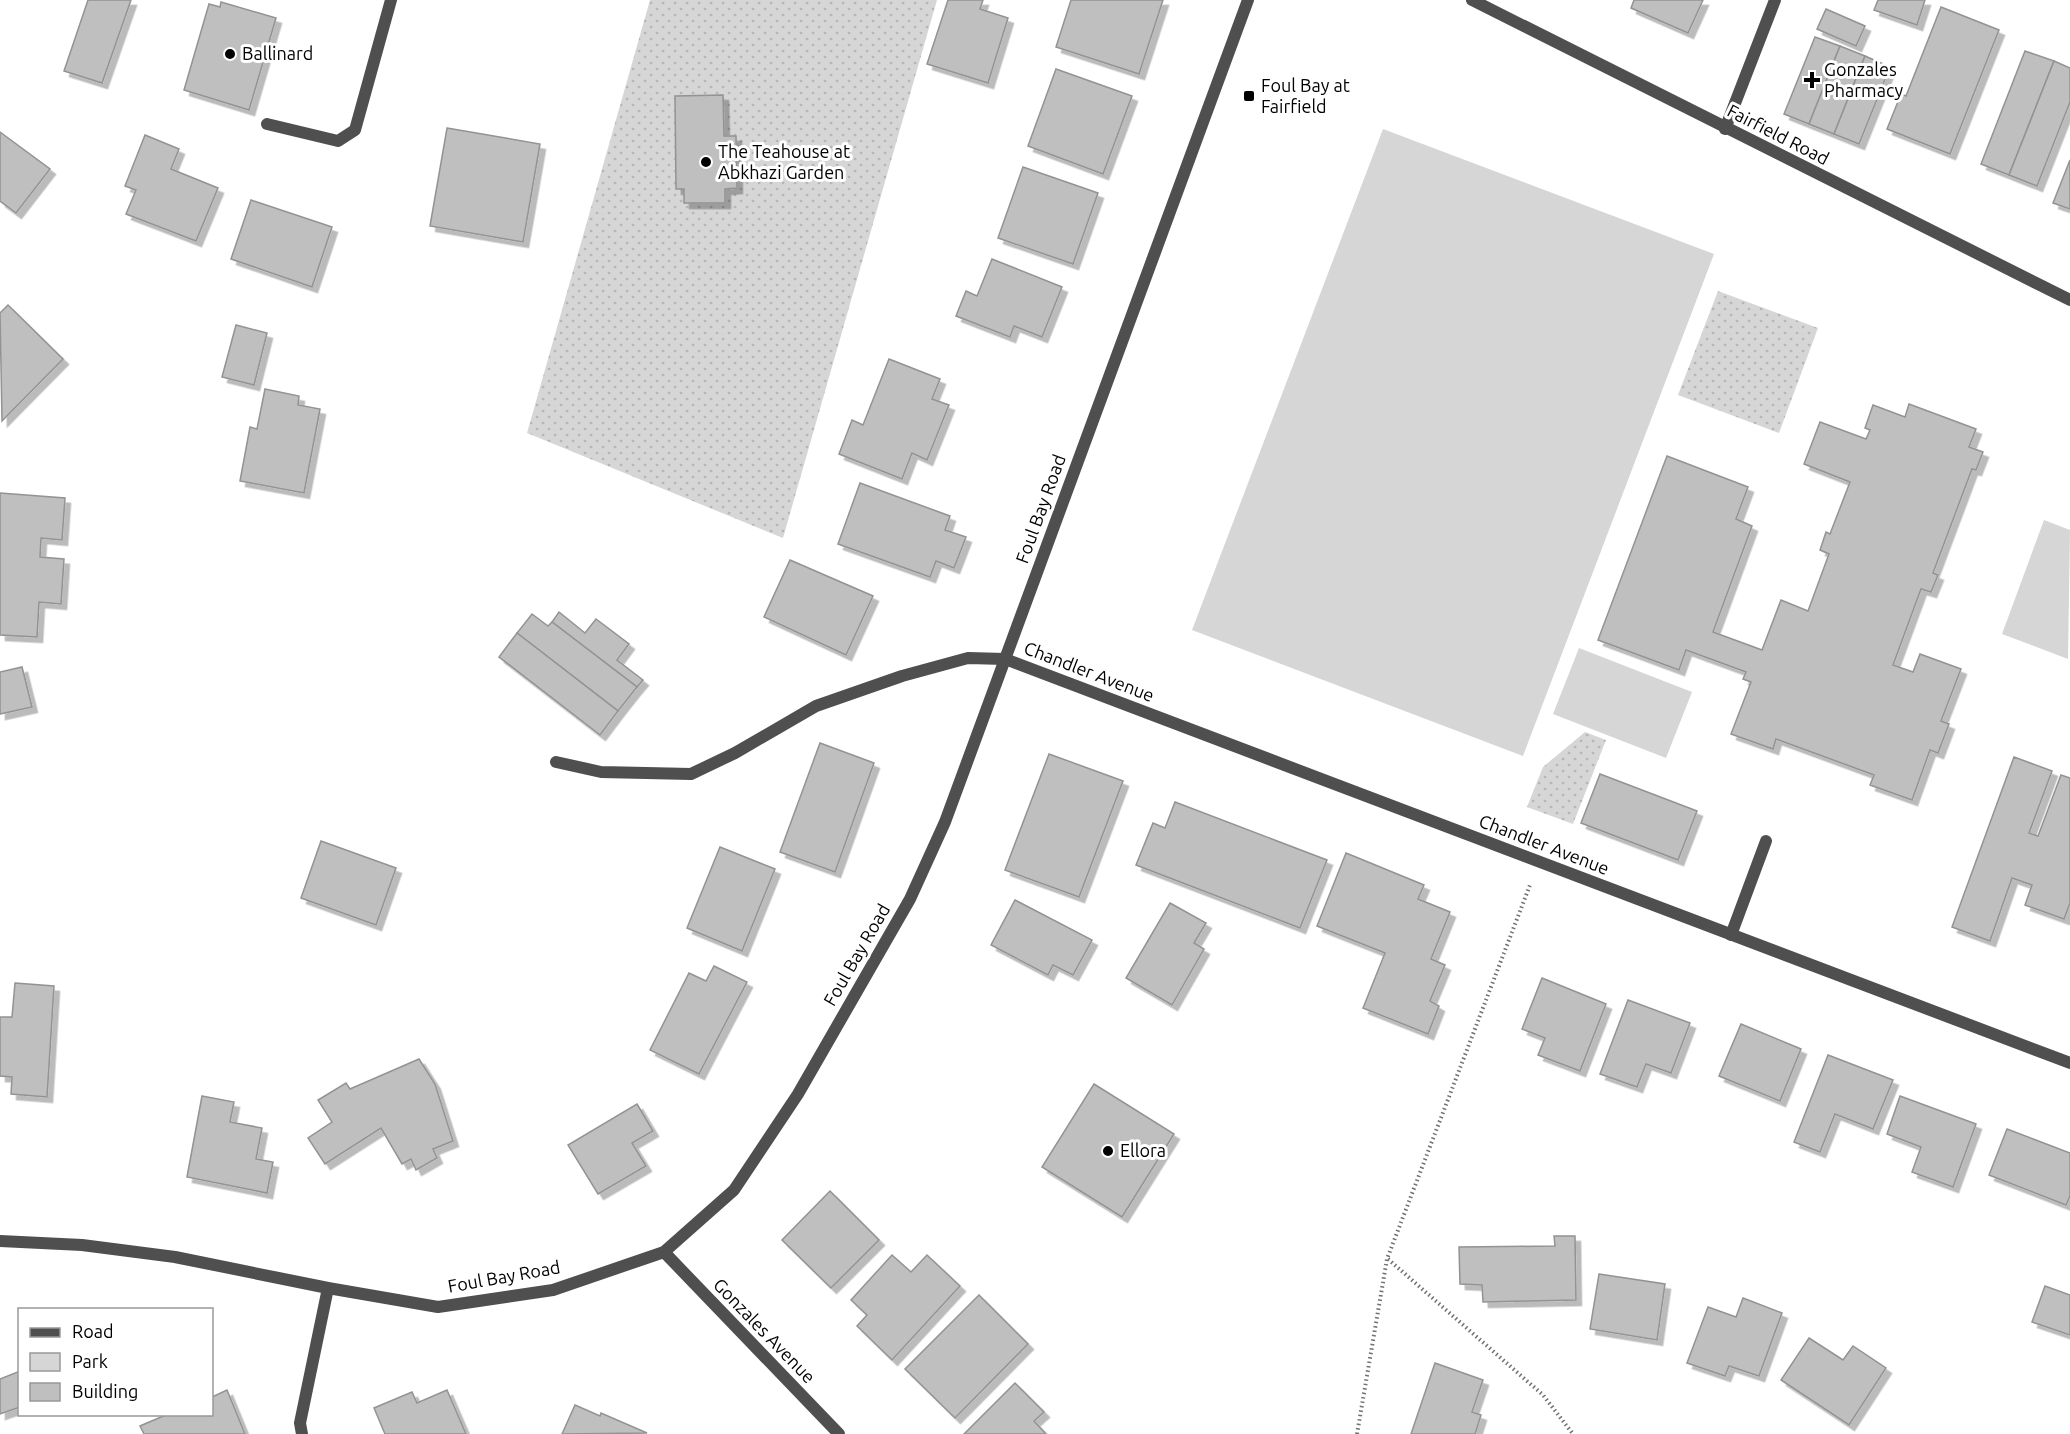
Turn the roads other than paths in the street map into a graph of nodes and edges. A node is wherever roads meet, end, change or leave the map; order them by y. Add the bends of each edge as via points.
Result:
1 (391, 0) edge
2 (1248, 0) edge
3 (1472, 0) edge
4 (1776, 0) edge
5 (267, 124) dead end
6 (1725, 129) junction
7 (2070, 300) edge
8 (1005, 659) junction
9 (556, 762) dead end
10 (1766, 841) dead end
11 (1731, 935) junction
12 (2070, 1063) edge
13 (0, 1241) edge
14 (664, 1252) junction
15 (328, 1288) junction
16 (302, 1434) edge
17 (839, 1434) edge

1 - 5 street via 355,130 338,141
2 - 8 street, Foul Bay Road
3 - 6 street, Fairfield Road
4 - 6 street
6 - 7 street, Fairfield Road
8 - 9 street, Chandler Avenue via 969,658 816,706 690,774 601,772
8 - 11 street, Chandler Avenue
8 - 14 street, Foul Bay Road via 945,822 910,899 798,1094 734,1190
10 - 11 street
11 - 12 street, Chandler Avenue
13 - 15 street, Foul Bay Road via 82,1245 175,1257
14 - 15 street, Foul Bay Road via 553,1290 438,1307
14 - 17 street, Gonzales Avenue
15 - 16 street via 300,1423

